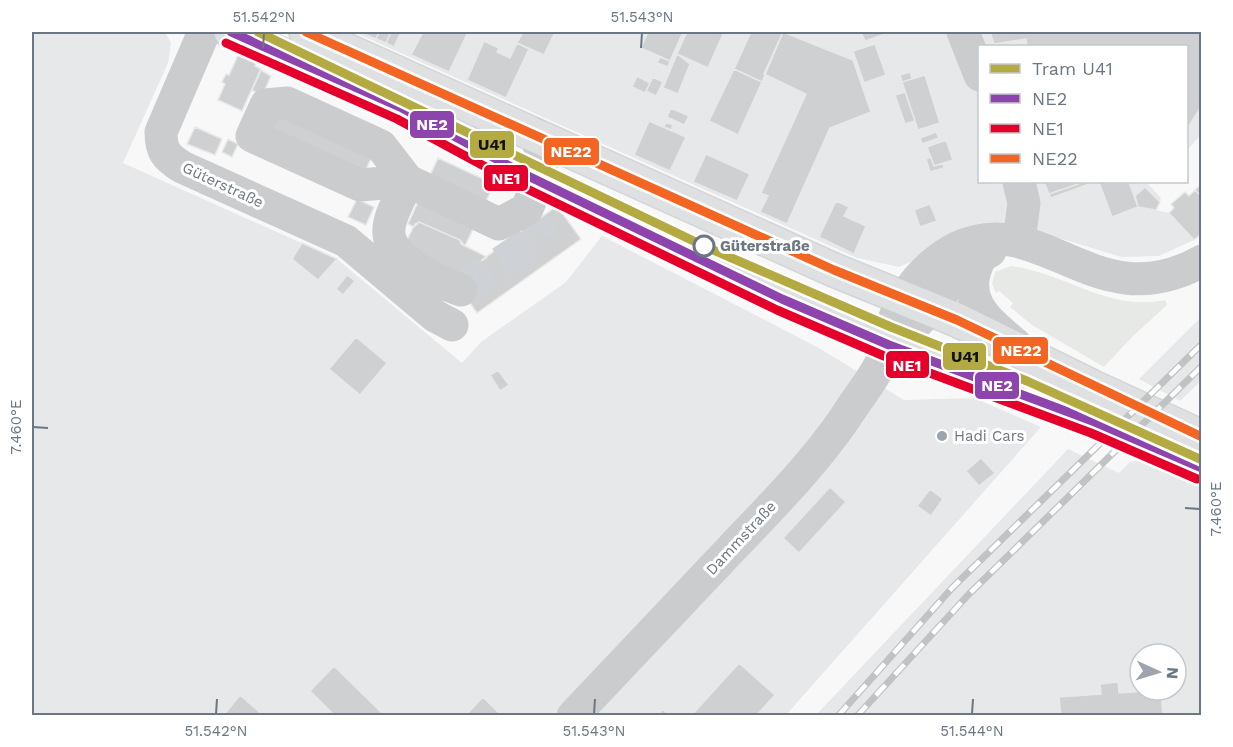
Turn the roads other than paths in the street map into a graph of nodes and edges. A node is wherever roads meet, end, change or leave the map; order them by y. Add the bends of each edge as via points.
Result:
1 (204, 32) edge
2 (231, 32) edge
3 (306, 32) edge
4 (963, 32) edge
5 (978, 70) edge
6 (404, 92) junction
7 (535, 134) junction
8 (381, 146) junction
9 (408, 182) junction
10 (1019, 183) edge
11 (534, 204) junction
12 (1000, 246) junction
13 (1202, 261) edge
14 (461, 290) dead end
15 (917, 304) junction
16 (452, 325) dead end
17 (889, 345) junction
18 (1023, 351) junction
19 (1202, 438) edge
20 (1202, 468) edge
21 (573, 716) edge

1 - 16 street, Güterstraße via 161,132 166,157 346,242 435,316
2 - 6 main road
3 - 6 main road
4 - 5 street
6 - 7 main road
6 - 8 street
6 - 11 main road
7 - 11 street via 542,148 543,168
7 - 15 main road
8 - 9 street
8 - 9 street via 287,103 266,105 252,136 360,185
9 - 11 street via 499,224
9 - 14 street via 390,222 393,246 424,274
10 - 12 street via 1024,203
11 - 17 main road via 782,299
12 - 13 street via 1125,280 1159,278
12 - 15 street, Dammstraße via 985,238 946,254 928,268
12 - 18 street via 972,281 972,294 994,328
15 - 17 street, Dammstraße via 891,327
15 - 18 main road
17 - 20 main road via 1020,392
17 - 21 street, Dammstraße via 819,452
18 - 19 main road

